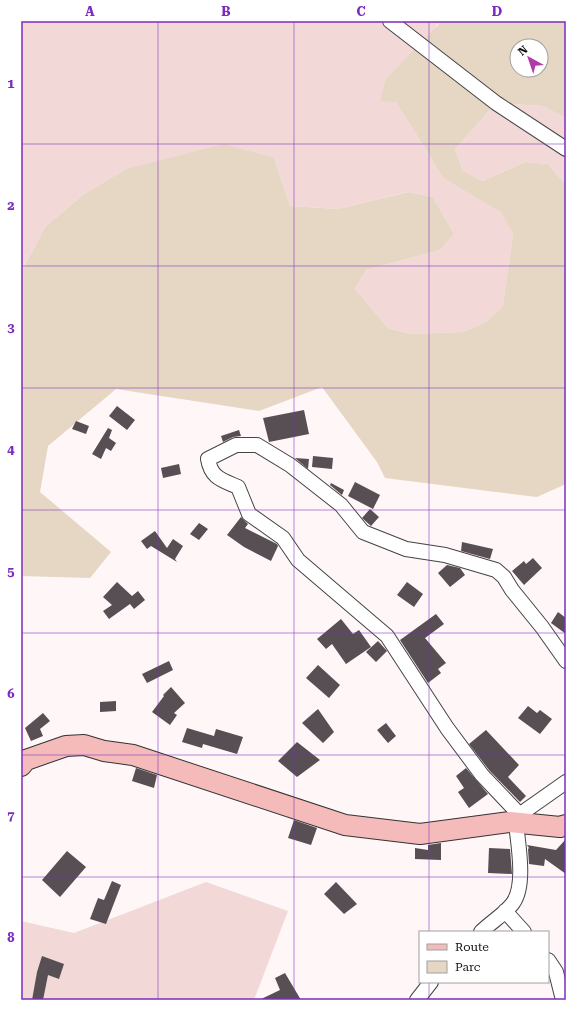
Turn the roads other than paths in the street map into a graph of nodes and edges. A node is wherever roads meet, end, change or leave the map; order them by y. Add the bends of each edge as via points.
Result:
1 (390, 21) edge
2 (566, 149) edge
3 (566, 660) edge
4 (22, 761) edge
5 (566, 782) edge
6 (515, 819) junction
7 (566, 826) edge
8 (505, 911) junction
9 (482, 931) edge
10 (523, 931) edge
11 (549, 962) edge
12 (430, 983) edge
13 (417, 1000) edge
14 (563, 1000) edge

1 - 2 street via 496,103
3 - 6 street via 496,570 445,555 406,549 363,532 341,505 290,466 257,445 236,445 208,459 210,470 217,478 238,487 248,514 283,538 298,560 387,636 448,728
4 - 6 main road via 66,746 84,745 133,755 319,818 377,830 420,834
5 - 6 street
6 - 7 main road
6 - 8 street via 520,870 514,902
8 - 9 street
8 - 10 street
11 - 14 street via 556,972
12 - 13 street

